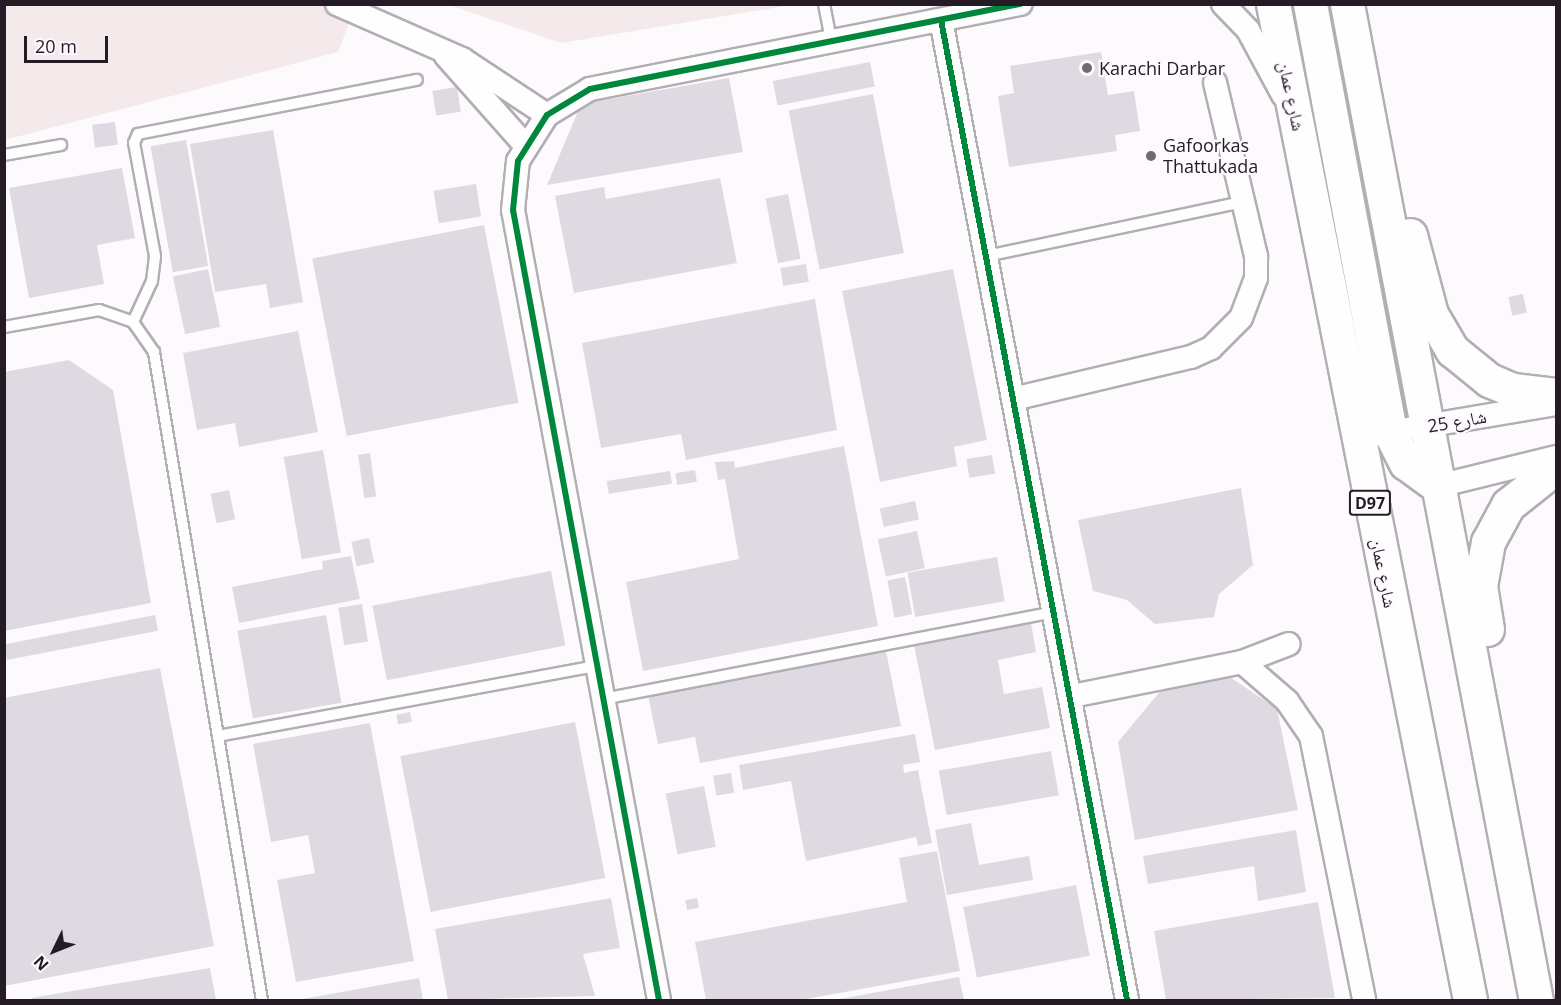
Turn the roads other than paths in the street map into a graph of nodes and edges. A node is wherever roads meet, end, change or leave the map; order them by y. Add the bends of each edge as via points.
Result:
1 (337, 4) edge
2 (824, 4) edge
3 (1021, 4) edge
4 (1223, 4) edge
5 (1273, 4) edge
6 (1310, 4) edge
7 (1347, 4) edge
8 (942, 20) junction
9 (831, 40) junction
10 (439, 48) junction
11 (417, 80) dead end
12 (1215, 84) dead end
13 (1367, 113) junction
14 (547, 115) junction
15 (1298, 121) junction
16 (61, 145) dead end
17 (525, 145) junction
18 (4, 155) edge
19 (1243, 202) junction
20 (986, 256) junction
21 (133, 322) junction
22 (4, 327) edge
23 (1557, 395) edge
24 (1013, 399) junction
25 (1557, 404) edge
26 (1425, 426) junction
27 (1390, 432) junction
28 (1358, 438) junction
29 (1557, 456) edge
30 (1557, 467) edge
31 (1438, 486) junction
32 (1053, 612) junction
33 (1289, 644) dead end
34 (1242, 662) junction
35 (596, 666) junction
36 (1072, 696) junction
37 (602, 699) junction
38 (218, 736) junction
39 (1494, 767) junction
40 (262, 1000) edge
41 (659, 1000) edge
42 (1127, 1000) edge
43 (1364, 1000) edge
44 (1470, 1000) edge
45 (1536, 1000) edge

1 - 10 street
2 - 9 lane
3 - 8 street
4 - 15 street via 1248,30
5 - 15 main road, شارع عمان / D97
6 - 27 main road
7 - 13 main road
8 - 9 street
8 - 20 street
9 - 14 street via 590,88
10 - 14 street
10 - 17 street
11 - 21 lane via 138,134 134,143 155,256 152,281
12 - 19 street
13 - 23 main road via 1395,175 1440,333 1489,380 1513,390
13 - 26 main road
14 - 17 street
15 - 28 main road, شارع عمان / D97
16 - 18 lane
17 - 35 street via 514,177 513,210
19 - 20 lane
19 - 24 street via 1256,278 1246,308 1227,335 1191,357
20 - 24 street
21 - 22 lane via 99,310
21 - 38 lane via 154,352
24 - 32 street
25 - 26 street, شارع 25
26 - 27 street, شارع 25
26 - 31 main road
27 - 28 street, شارع 25
27 - 31 main road via 1406,463
28 - 44 main road, شارع عمان / D97
29 - 31 street
30 - 39 main road via 1508,506 1482,564 1483,608 1501,712
31 - 39 main road
32 - 36 street
32 - 37 lane
33 - 34 street
34 - 36 street
34 - 43 street via 1287,700 1311,736
35 - 37 street
35 - 38 lane
36 - 42 street
37 - 41 street
38 - 40 lane
39 - 45 main road

